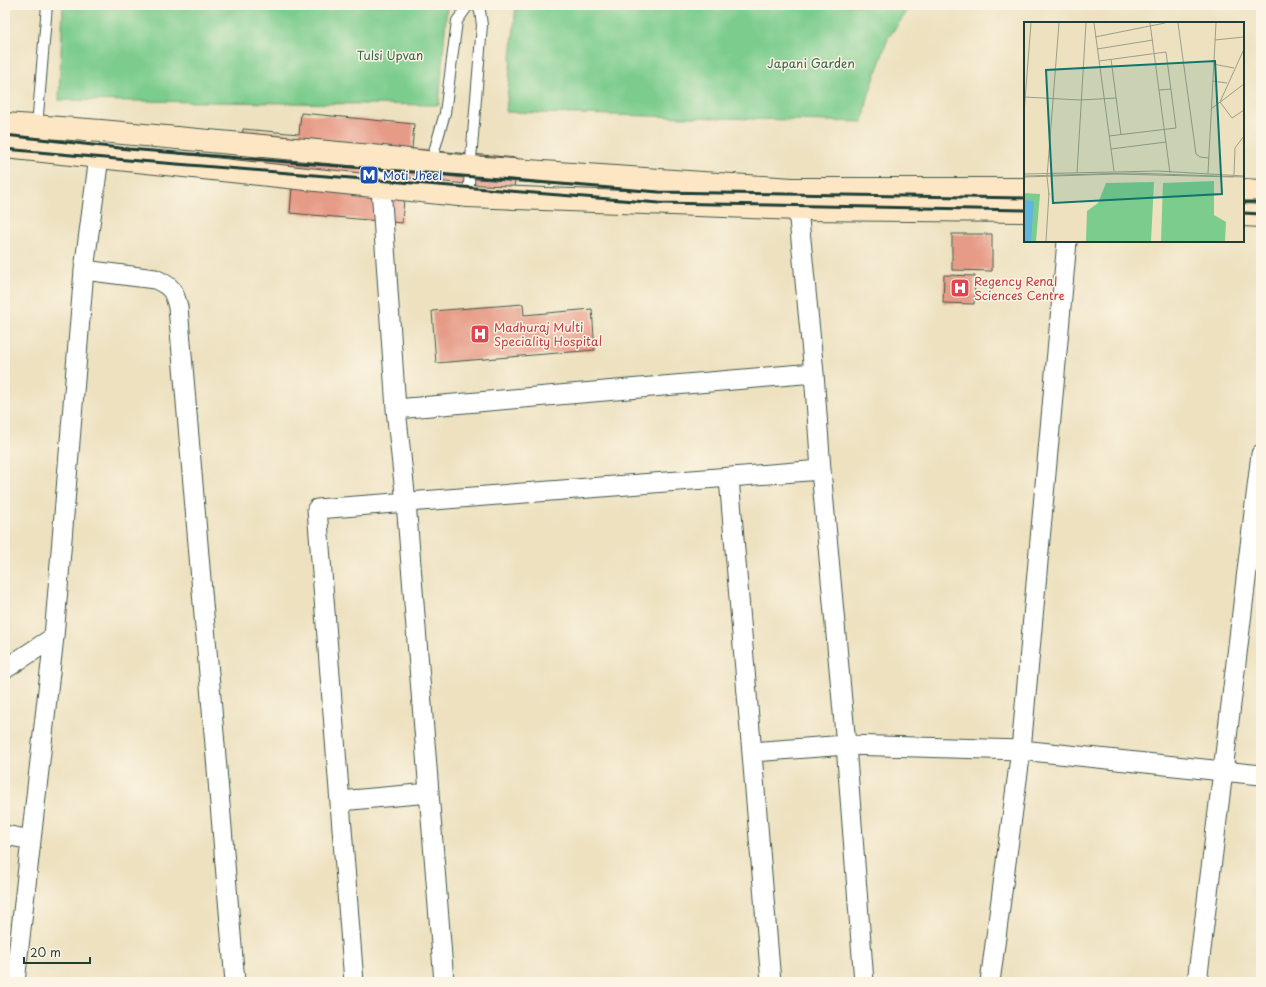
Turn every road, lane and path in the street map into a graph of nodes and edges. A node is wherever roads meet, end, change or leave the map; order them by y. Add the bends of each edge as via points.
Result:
1 (47, 5) edge
2 (470, 5) edge
3 (477, 5) edge
4 (5, 124) edge
5 (36, 126) junction
6 (5, 147) edge
7 (99, 157) junction
8 (382, 157) junction
9 (431, 162) junction
10 (470, 167) junction
11 (381, 187) junction
12 (1024, 189) edge
13 (1244, 190) edge
14 (1261, 191) edge
15 (468, 196) junction
16 (798, 209) junction
17 (1024, 211) edge
18 (1244, 215) edge
19 (1261, 216) edge
20 (1067, 242) edge
21 (84, 270) junction
22 (814, 373) junction
23 (396, 408) junction
24 (1261, 454) edge
25 (821, 470) junction
26 (729, 478) junction
27 (406, 502) junction
28 (54, 637) junction
29 (5, 670) edge
30 (846, 745) junction
31 (1021, 750) junction
32 (752, 752) junction
33 (1224, 771) junction
34 (1261, 775) edge
35 (429, 793) junction
36 (340, 801) junction
37 (5, 835) edge
38 (31, 840) junction
39 (12, 971) edge
40 (235, 982) edge
41 (354, 982) edge
42 (444, 982) edge
43 (771, 982) edge
44 (864, 982) edge
45 (990, 982) edge
46 (1197, 982) edge

1 - 5 lane
2 - 9 lane via 457,21 445,113
3 - 10 lane via 482,25
4 - 5 main road
5 - 8 main road
6 - 7 main road
7 - 11 main road
7 - 21 street
8 - 9 main road
8 - 11 street
9 - 10 main road
10 - 12 main road via 792,189
10 - 15 lane
11 - 15 main road
11 - 23 street
13 - 14 main road
15 - 16 main road
16 - 17 main road
16 - 22 street
18 - 19 main road
20 - 31 street
21 - 28 street
21 - 40 street via 155,279 172,290 178,307
22 - 23 street
22 - 25 street
23 - 27 street
24 - 33 street
25 - 26 street
25 - 30 street
26 - 27 street
26 - 32 street
27 - 35 street
27 - 36 street via 317,509
28 - 29 street
28 - 38 street
30 - 31 street
30 - 32 street
30 - 44 street
31 - 33 street
31 - 45 street
32 - 43 street
33 - 34 street
33 - 46 street
35 - 36 street
35 - 42 street
36 - 41 street
37 - 38 street
38 - 39 street

